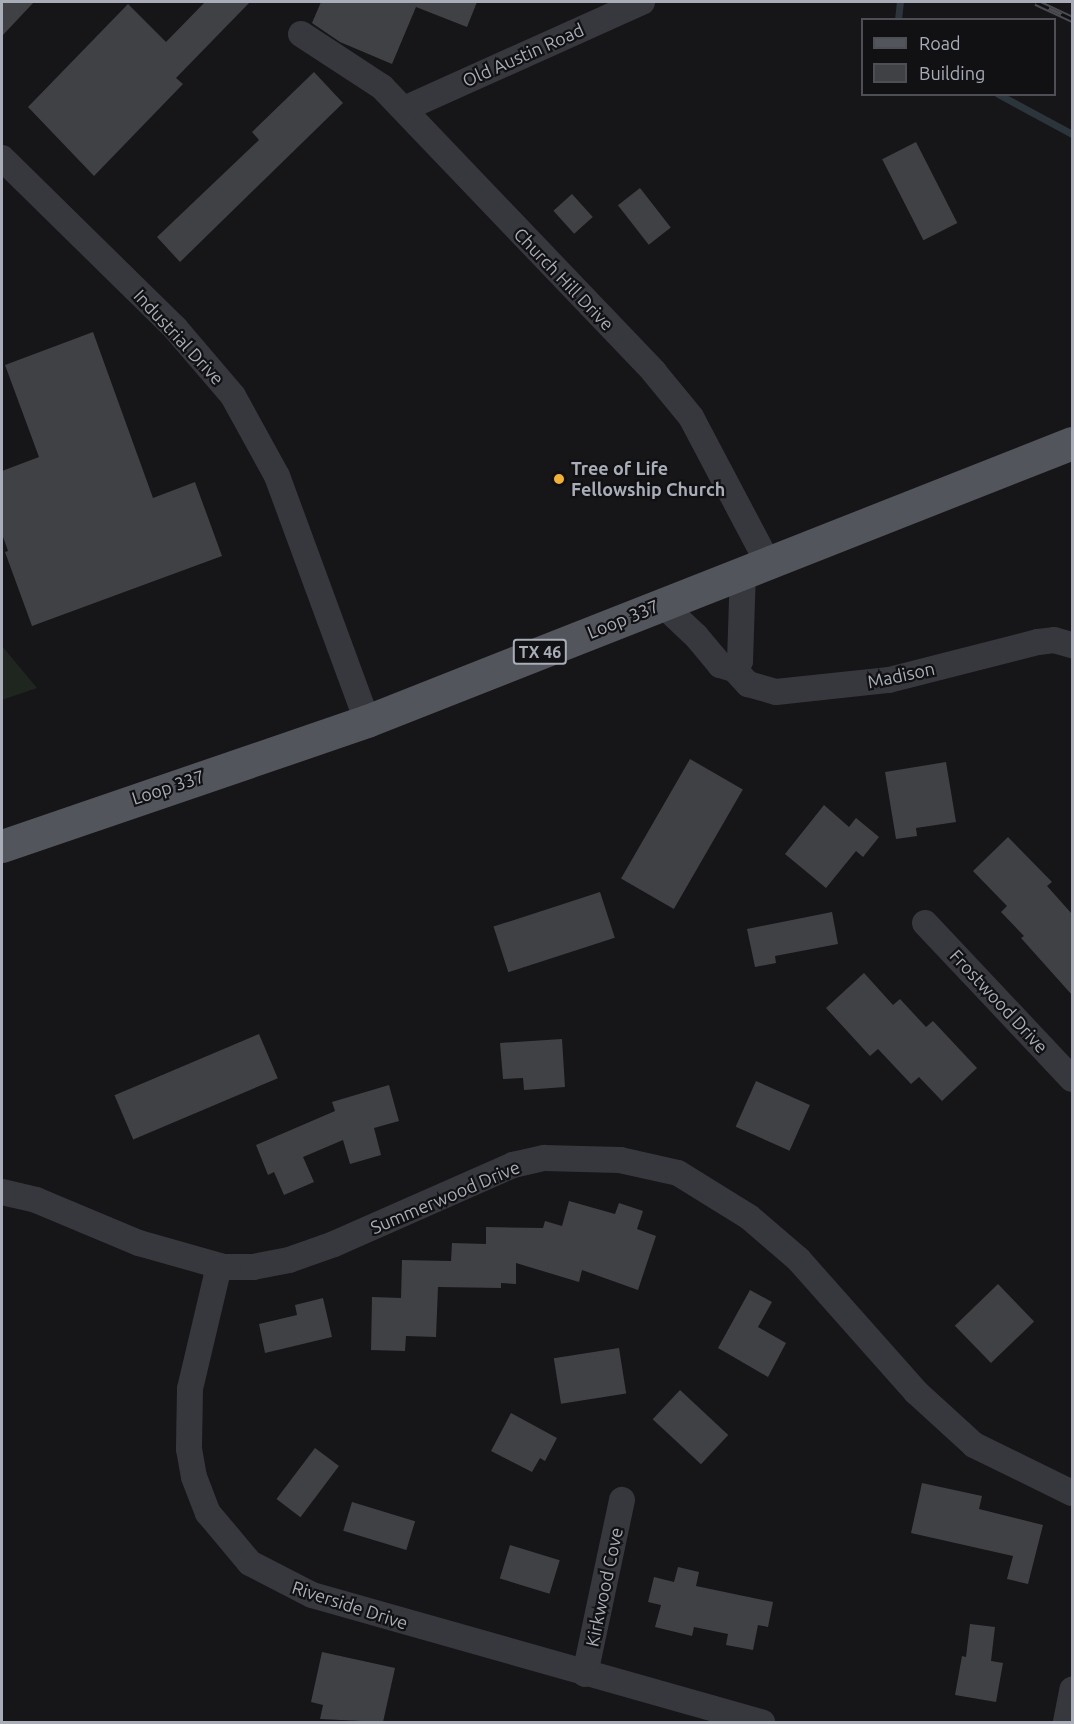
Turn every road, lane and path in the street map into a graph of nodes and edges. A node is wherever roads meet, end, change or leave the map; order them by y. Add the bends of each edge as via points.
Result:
1 (642, 2) edge
2 (301, 34) dead end
3 (404, 109) junction
4 (2, 158) edge
5 (1072, 442) edge
6 (755, 567) junction
7 (660, 603) junction
8 (1072, 645) edge
9 (734, 669) junction
10 (367, 721) junction
11 (2, 846) edge
12 (925, 923) dead end
13 (1072, 1079) edge
14 (2, 1192) edge
15 (219, 1266) junction
16 (1072, 1493) edge
17 (622, 1500) dead end
18 (585, 1674) junction
19 (1072, 1690) edge
20 (762, 1722) edge
21 (1066, 1722) edge

1 - 3 street, Old Austin Road
2 - 3 street, Church Hill Drive via 382,87
3 - 6 street, Church Hill Drive via 654,372 691,417 714,457
4 - 10 street, Industrial Drive via 175,328 232,396 277,476
5 - 6 main road, Loop 337 / TX 46
6 - 7 main road, Loop 337 / TX 46
6 - 9 street via 740,661
7 - 9 street, Madison via 720,664
7 - 10 main road, Loop 337 / TX 46
8 - 9 street, Madison via 1054,640 1038,642 890,680 796,692 760,690
10 - 11 main road, Loop 337 / TX 46
12 - 13 street, Frostwood Drive
14 - 15 street, Summerwood Drive via 36,1200 139,1243
15 - 16 street, Summerwood Drive via 253,1267 289,1260 513,1165 544,1158 620,1160 655,1166 702,1185 798,1259 916,1392 974,1445
15 - 18 street, Riverside Drive via 190,1389 188,1422 194,1477 208,1513 224,1535 250,1563 312,1595
17 - 18 street, Kirkwood Cove
18 - 20 street, Riverside Drive
19 - 21 street

